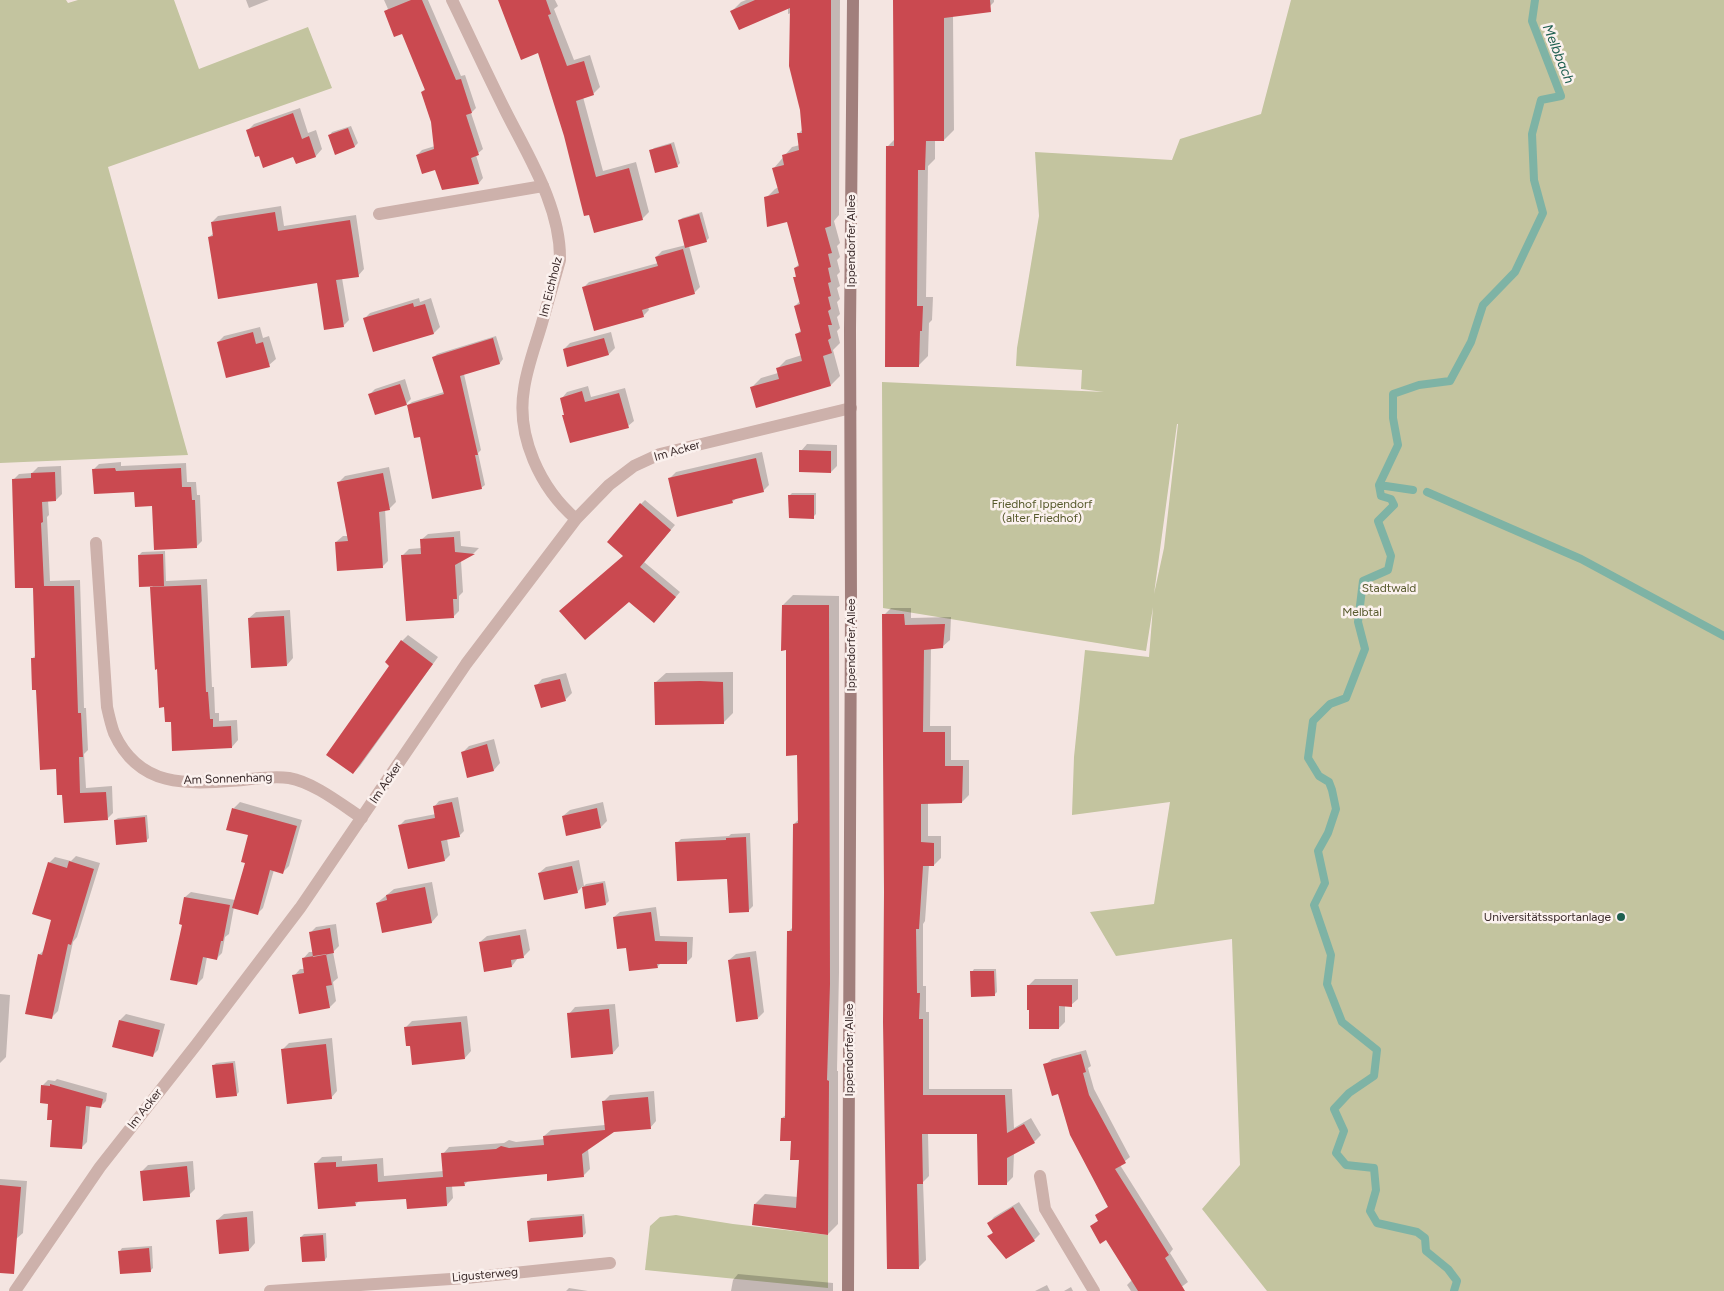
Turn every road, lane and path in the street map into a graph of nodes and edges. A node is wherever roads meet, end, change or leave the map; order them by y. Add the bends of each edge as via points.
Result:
1 (452, 0) edge
2 (853, 0) edge
3 (543, 186) junction
4 (379, 214) dead end
5 (851, 408) junction
6 (576, 519) junction
7 (96, 543) dead end
8 (362, 818) junction
9 (1040, 1176) dead end
10 (610, 1264) dead end
11 (15, 1291) edge
12 (270, 1291) edge
13 (848, 1291) edge
14 (1094, 1291) edge

1 - 3 street, Im Eichholz
2 - 5 street, Ippendorfer Allee
3 - 4 street
3 - 6 street, Im Eichholz via 555,222 560,260 524,389 523,414 541,476 552,494
5 - 6 street, Im Acker via 660,454 634,466 609,485
5 - 13 street, Ippendorfer Allee
6 - 8 street, Im Acker via 466,664
7 - 8 street, Am Sonnenhang via 107,707 113,731 128,755 151,774 183,782 289,778 320,791
8 - 11 street, Im Acker via 300,908 100,1167
9 - 14 street via 1045,1209
10 - 12 street, Ligusterweg via 466,1278

